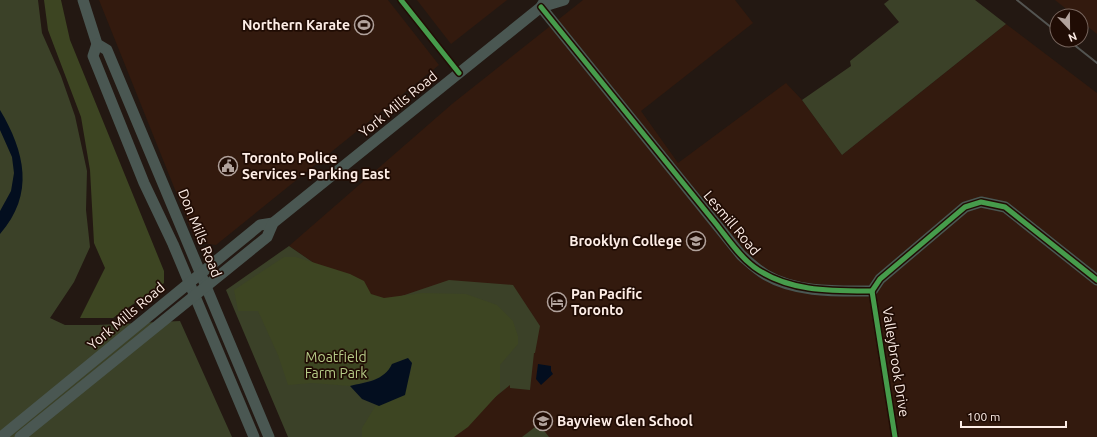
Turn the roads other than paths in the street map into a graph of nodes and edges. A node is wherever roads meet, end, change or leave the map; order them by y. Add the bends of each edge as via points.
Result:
1 (83, 0) edge
2 (401, 0) edge
3 (564, 0) edge
4 (540, 2) edge
5 (97, 44) junction
6 (459, 73) junction
7 (122, 88) junction
8 (109, 93) junction
9 (153, 161) junction
10 (138, 165) junction
11 (273, 223) junction
12 (200, 274) junction
13 (1097, 280) edge
14 (189, 283) junction
15 (206, 287) junction
16 (872, 291) junction
17 (194, 296) junction
18 (5, 434) edge
19 (20, 437) edge
20 (254, 437) edge
21 (269, 437) edge
22 (895, 437) edge

1 - 5 main road, Don Mills Road
2 - 6 street
3 - 4 main road, York Mills Road
4 - 6 main road, York Mills Road
4 - 16 main road, Lesmill Road via 753,266 792,285 841,291
5 - 7 main road, Don Mills Road via 107,50
5 - 8 main road, Don Mills Road via 93,56
6 - 11 main road, York Mills Road
7 - 8 main road
7 - 9 main road, Don Mills Road
8 - 10 main road, Don Mills Road
9 - 10 main road
9 - 12 main road, Don Mills Road
10 - 14 main road, Don Mills Road
11 - 12 main road, York Mills Road via 260,225
11 - 15 main road, York Mills Road via 267,237
12 - 14 main road, York Mills Road
12 - 15 main road, Don Mills Road
13 - 16 main road via 1005,207 981,202 965,207 880,280
14 - 17 main road, Don Mills Road
14 - 18 main road, York Mills Road
15 - 17 main road, York Mills Road
15 - 21 main road, Don Mills Road
16 - 22 street, Valleybrook Drive
17 - 19 main road, York Mills Road
17 - 20 main road, Don Mills Road

